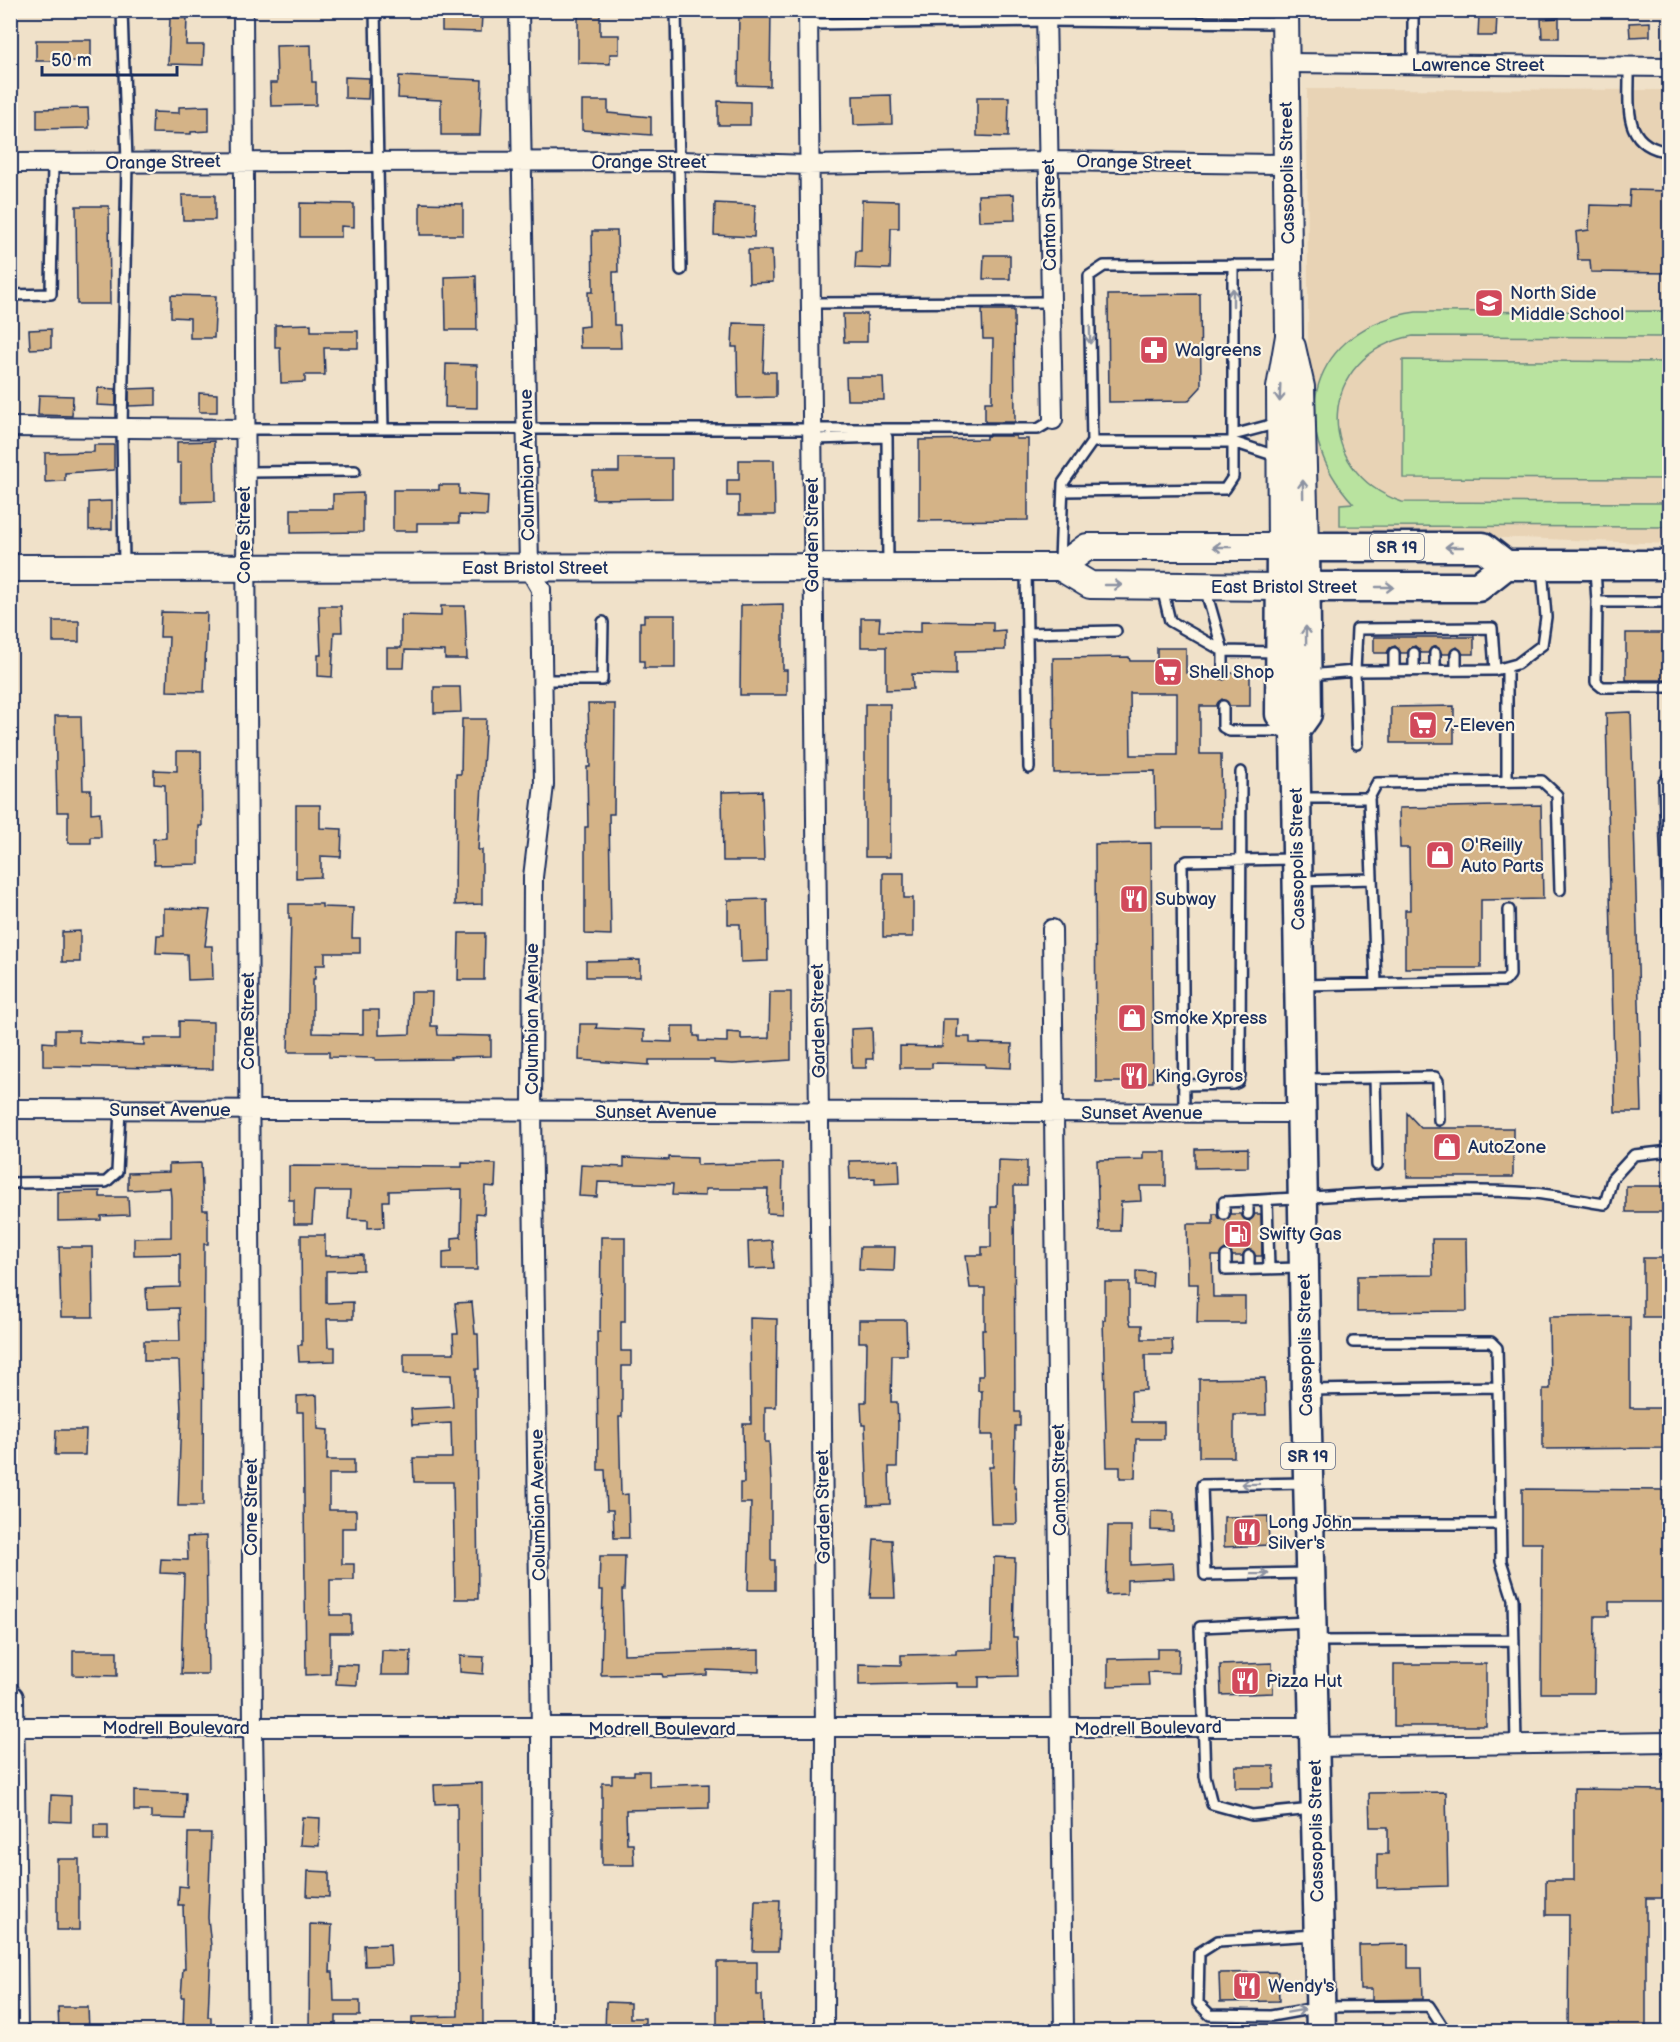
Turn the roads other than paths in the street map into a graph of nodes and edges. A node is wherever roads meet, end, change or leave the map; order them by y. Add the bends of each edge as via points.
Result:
1 (122, 10) edge
2 (243, 10) edge
3 (375, 10) edge
4 (519, 10) edge
5 (676, 10) edge
6 (1413, 10) edge
7 (1046, 16) edge
8 (808, 17) edge
9 (1285, 17) edge
10 (1286, 63) junction
11 (1413, 64) junction
12 (1629, 66) junction
13 (1670, 66) edge
14 (1670, 152) edge
15 (243, 161) junction
16 (378, 161) junction
17 (520, 161) junction
18 (679, 161) junction
19 (1047, 161) junction
20 (10, 162) edge
21 (53, 162) junction
22 (127, 162) junction
23 (1286, 164) junction
24 (808, 165) junction
25 (1288, 264) junction
26 (1233, 265) junction
27 (681, 270) dead end
28 (10, 295) edge
29 (1050, 302) junction
30 (811, 303) junction
31 (1289, 336) junction
32 (1053, 420) joint
33 (1280, 422) junction
34 (10, 427) edge
35 (122, 428) junction
36 (383, 428) junction
37 (526, 428) junction
38 (244, 429) junction
39 (813, 434) junction
40 (1233, 438) junction
41 (1092, 442) junction
42 (1280, 457) junction
43 (355, 471) dead end
44 (244, 472) junction
45 (1063, 491) junction
46 (1293, 547) junction
47 (1506, 565) junction
48 (1541, 565) junction
49 (1595, 565) junction
50 (1670, 565) edge
51 (1026, 567) junction
52 (1060, 567) junction
53 (10, 568) edge
54 (124, 568) junction
55 (244, 568) junction
56 (529, 568) junction
57 (812, 568) junction
58 (888, 568) junction
59 (1161, 586) junction
60 (1205, 586) junction
61 (1293, 587) junction
62 (1597, 602) junction
63 (1670, 602) edge
64 (603, 622) dead end
65 (1116, 631) dead end
66 (1027, 633) junction
67 (1223, 651) junction
68 (1280, 653) junction
69 (1394, 654) dead end
70 (1414, 654) dead end
71 (1435, 654) dead end
72 (1456, 654) dead end
73 (1507, 668) junction
74 (1435, 669) junction
75 (1394, 670) junction
76 (1414, 670) junction
77 (1456, 670) junction
78 (1495, 670) junction
79 (1355, 672) junction
80 (1223, 673) dead end
81 (1307, 675) junction
82 (543, 680) junction
83 (1670, 687) edge
84 (1223, 706) dead end
85 (1295, 731) junction
86 (1356, 744) dead end
87 (1029, 768) dead end
88 (1241, 772) dead end
89 (1670, 775) edge
90 (1507, 780) junction
91 (1369, 798) junction
92 (1296, 799) junction
93 (1668, 842) edge
94 (1241, 860) junction
95 (1297, 870) junction
96 (1372, 879) junction
97 (1560, 890) dead end
98 (1509, 910) dead end
99 (1052, 929) dead end
100 (1670, 960) edge
101 (1376, 983) junction
102 (1299, 985) junction
103 (1375, 1078) junction
104 (1300, 1079) junction
105 (1183, 1085) junction
106 (10, 1109) edge
107 (120, 1110) junction
108 (249, 1110) junction
109 (532, 1111) junction
110 (1055, 1112) junction
111 (820, 1113) junction
112 (1184, 1113) junction
113 (1301, 1113) junction
114 (1439, 1120) dead end
115 (1670, 1151) edge
116 (1377, 1165) dead end
117 (10, 1183) edge
118 (1302, 1199) junction
119 (1267, 1200) junction
120 (1248, 1201) junction
121 (1224, 1214) dead end
122 (1248, 1214) dead end
123 (1226, 1256) dead end
124 (1249, 1256) dead end
125 (1304, 1268) junction
126 (1249, 1269) junction
127 (1269, 1269) junction
128 (1353, 1342) dead end
129 (1498, 1387) junction
130 (1306, 1390) junction
131 (1309, 1483) junction
132 (1310, 1524) junction
133 (1499, 1524) junction
134 (1311, 1573) junction
135 (1312, 1632) junction
136 (1514, 1640) junction
137 (10, 1698) edge
138 (11, 1727) edge
139 (1204, 1728) junction
140 (253, 1729) junction
141 (541, 1729) junction
142 (825, 1729) junction
143 (1062, 1729) junction
144 (1314, 1737) junction
145 (1670, 1743) edge
146 (1516, 1744) junction
147 (1316, 1809) junction
148 (1319, 1935) junction
149 (1321, 2019) edge
150 (14, 2031) edge
151 (258, 2031) edge
152 (542, 2031) edge
153 (824, 2031) edge
154 (1064, 2031) edge
155 (1446, 2031) edge

1 - 22 lane
2 - 15 street, Cone Street
3 - 16 lane
4 - 17 street, Columbian Avenue
5 - 18 lane
6 - 11 lane
7 - 8 lane
7 - 9 lane
7 - 19 street, Canton Street
8 - 24 street, Garden Street
9 - 10 main road, Cassopolis Street
10 - 11 street, Lawrence Street
10 - 23 main road, Cassopolis Street
11 - 12 street, Lawrence Street
12 - 13 street, Lawrence Street
12 - 14 lane via 1631,125 1638,138 1655,150
15 - 16 street, Orange Street
15 - 22 street, Orange Street
15 - 38 street, Cone Street
16 - 17 street, Orange Street
16 - 36 lane
17 - 18 street, Orange Street
17 - 37 street, Columbian Avenue
18 - 24 street, Orange Street
18 - 27 lane
19 - 23 street, Orange Street
19 - 24 street, Orange Street
19 - 29 street, Canton Street
20 - 21 street, Orange Street
21 - 22 street, Orange Street
21 - 28 lane via 51,294
22 - 35 lane
23 - 25 main road, Cassopolis Street
24 - 30 street, Garden Street
25 - 26 lane
25 - 31 main road, Cassopolis Street
40 -> 26 lane
26 -> 41 lane via 1104,266 1089,276
29 - 30 lane
29 - 32 street, Canton Street
30 - 39 street, Garden Street
31 -> 33 main road, Cassopolis Street via 1280,388
46 -> 31 main road, Cassopolis Street via 1302,387
32 - 39 lane via 1038,429
33 - 40 lane
33 - 42 main road, Cassopolis Street
34 - 35 street
35 - 38 street
35 - 54 lane
36 - 37 lane
36 - 38 lane
37 - 39 lane
37 - 56 street, Columbian Avenue
38 - 44 street, Cone Street
39 - 57 street, Garden Street
39 - 58 lane via 887,437
40 - 41 lane
40 - 42 lane
40 - 45 lane via 1233,477 1225,489
41 - 45 lane via 1063,483
42 - 46 main road, Cassopolis Street
43 - 44 lane
44 - 55 street, Cone Street
45 - 52 lane
47 -> 46 main road, SR 19 via 1483,547
46 -> 52 main road via 1087,547
46 - 61 main road, Cassopolis Street / SR 19
47 - 48 main road
61 -> 47 main road, East Bristol Street via 1478,587
48 - 49 main road
48 - 73 lane via 1546,617 1542,645 1531,656
49 - 50 main road
49 - 62 lane
51 - 52 main road, East Bristol Street
51 - 58 main road, East Bristol Street
51 - 66 lane
52 -> 59 main road, East Bristol Street via 1090,585
53 - 54 main road, East Bristol Street
54 - 55 main road, East Bristol Street
55 - 56 main road, East Bristol Street
55 - 108 street, Cone Street
56 - 57 main road, East Bristol Street
56 - 82 street, Columbian Avenue via 541,589
57 - 58 main road, East Bristol Street
57 - 111 street, Garden Street
59 - 60 main road, East Bristol Street
59 - 67 lane via 1170,621
60 - 61 main road, East Bristol Street
60 - 67 lane
61 - 68 main road, Cassopolis Street / SR 19
81 -> 61 main road, Cassopolis Street / SR 19
62 - 63 lane
62 - 83 lane via 1596,682 1602,687
64 - 82 lane via 602,680
65 - 66 lane
66 - 87 lane
67 - 68 lane
67 - 80 lane
68 - 85 main road, Cassopolis Street / SR 19 via 1280,714
69 - 75 lane
70 - 76 lane
71 - 74 lane
72 - 77 lane
73 - 78 lane
73 - 90 lane
74 - 76 lane
74 - 77 lane
75 - 76 lane
75 - 79 lane
77 - 78 lane
78 - 79 lane via 1492,628 1456,633 1357,629
79 - 81 lane
79 - 86 lane
81 - 85 main road, Cassopolis Street / SR 19 via 1307,714
82 - 109 street, Columbian Avenue via 544,785 533,877
84 - 85 lane via 1223,727 1230,731
85 - 92 main road, Cassopolis Street / SR 19
88 - 94 lane
89 - 93 lane via 1664,783
90 - 91 lane via 1377,783
90 - 97 lane via 1542,781 1557,795
91 - 92 lane
91 - 96 lane
92 - 95 main road, Cassopolis Street / SR 19
93 - 100 lane
94 - 95 lane
94 - 105 lane via 1240,1076 1233,1084
94 - 105 lane via 1187,861 1180,870
95 - 96 lane
95 - 102 main road, Cassopolis Street / SR 19
96 - 101 lane
98 - 101 lane via 1510,975 1505,981
99 - 110 street, Canton Street
101 - 102 lane
102 - 104 main road, Cassopolis Street / SR 19
103 - 104 lane
103 - 114 lane via 1435,1077
103 - 116 lane
104 - 113 main road, Cassopolis Street / SR 19
105 - 112 lane
106 - 107 street, Sunset Avenue
107 - 108 street, Sunset Avenue
107 - 117 lane via 117,1172 106,1182
108 - 109 street, Sunset Avenue
108 - 140 street, Cone Street
109 - 111 street, Sunset Avenue
109 - 141 street, Columbian Avenue
110 - 111 street, Sunset Avenue
110 - 112 street, Sunset Avenue
110 - 143 street, Canton Street
111 - 142 street, Garden Street
112 - 113 street, Sunset Avenue
113 - 118 main road, Cassopolis Street / SR 19
115 - 118 lane via 1634,1155 1612,1179 1605,1204 1534,1193 1372,1191
118 - 119 lane
118 - 125 main road, Cassopolis Street / SR 19
119 - 120 lane
119 - 127 lane
120 - 121 lane via 1224,1202
120 - 122 lane
123 - 126 lane via 1226,1270
124 - 126 lane
125 - 127 lane
125 - 130 main road, Cassopolis Street / SR 19
126 - 127 lane
128 - 129 lane via 1491,1342 1497,1348
129 - 130 lane
129 - 133 lane
130 - 131 main road, Cassopolis Street / SR 19
131 - 132 main road, Cassopolis Street / SR 19
131 -> 134 lane via 1202,1485 1205,1575
132 - 133 lane
132 - 134 main road, Cassopolis Street / SR 19
133 - 136 lane via 1501,1561 1513,1599
134 - 135 main road, Cassopolis Street / SR 19
135 - 136 lane
135 - 139 lane via 1200,1628
135 - 144 main road, Cassopolis Street / SR 19
136 - 146 lane
137 - 138 main road
138 - 140 street, Modrell Boulevard
138 - 150 main road
139 - 143 street, Modrell Boulevard
139 - 144 street, Modrell Boulevard
139 - 147 lane via 1205,1776 1212,1804 1252,1815
140 - 141 street, Modrell Boulevard
140 - 151 street, Cone Street
141 - 142 street, Modrell Boulevard
141 - 152 street, Columbian Avenue
142 - 143 street, Modrell Boulevard
142 - 153 street, Garden Street
143 - 154 street, Canton Street
144 - 146 street, Modrell Boulevard
144 - 147 main road, Cassopolis Street / SR 19
145 - 146 street, Modrell Boulevard
147 - 148 main road, Cassopolis Street / SR 19
148 - 149 main road, Cassopolis Street / SR 19
148 -> 149 lane via 1218,1941 1199,1953 1198,2003 1210,2015
149 - 155 lane via 1429,2006

